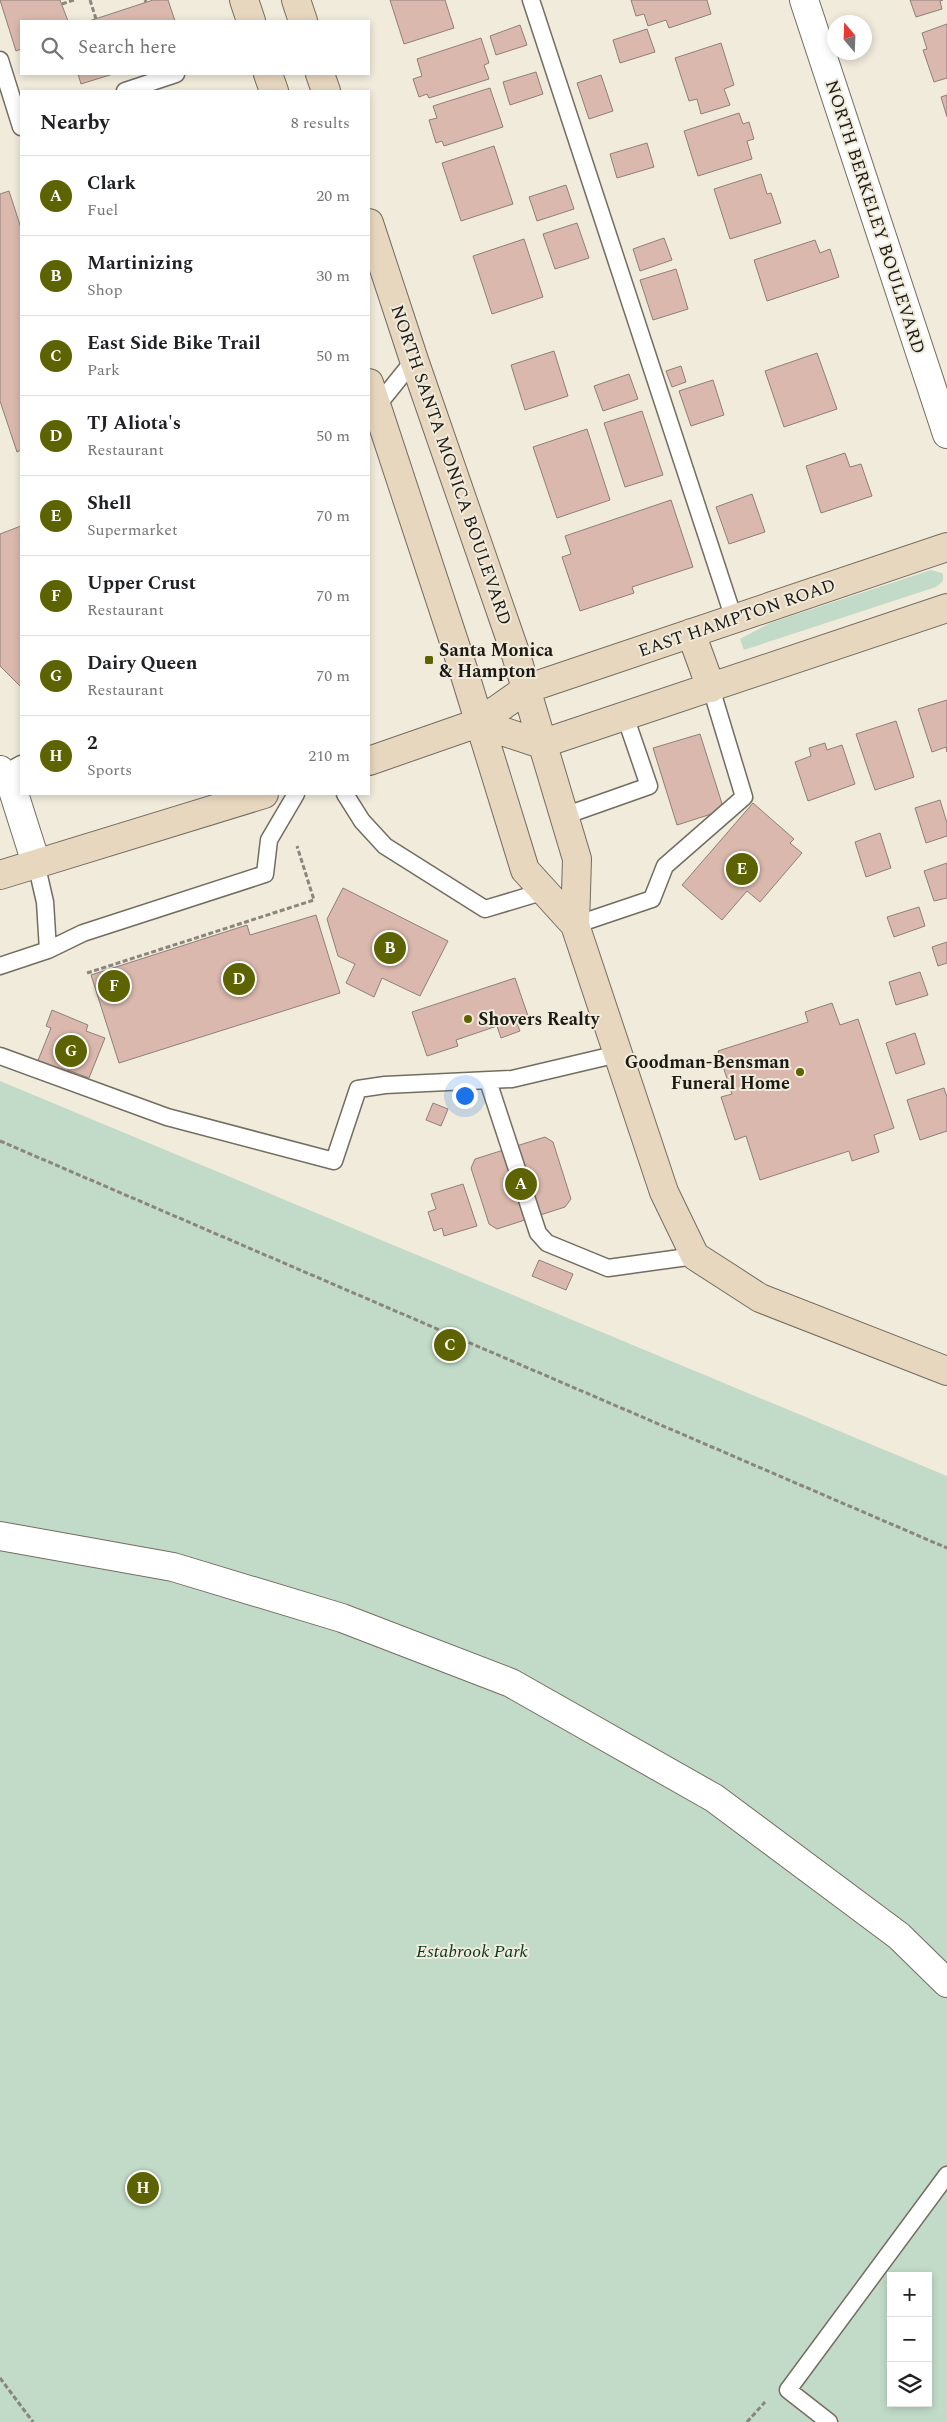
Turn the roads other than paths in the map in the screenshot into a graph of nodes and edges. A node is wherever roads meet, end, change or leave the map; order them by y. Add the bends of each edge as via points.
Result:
1 (244, 0) edge
2 (296, 0) edge
3 (531, 0) edge
4 (804, 0) edge
5 (251, 20) edge
6 (303, 20) edge
7 (0, 60) edge
8 (173, 75) edge
9 (268, 75) edge
10 (320, 75) edge
11 (128, 90) edge
12 (274, 90) edge
13 (326, 90) edge
14 (20, 124) edge
15 (370, 225) edge
16 (414, 360) junction
17 (371, 399) edge
18 (947, 434) edge
19 (947, 547) edge
20 (947, 608) edge
21 (734, 619) junction
22 (691, 633) junction
23 (711, 688) junction
24 (526, 689) junction
25 (626, 716) junction
26 (478, 723) junction
27 (541, 744) junction
28 (370, 761) edge
29 (8, 770) edge
30 (261, 795) edge
31 (295, 795) edge
32 (346, 795) edge
33 (564, 816) junction
34 (36, 864) junction
35 (0, 875) edge
36 (545, 891) junction
37 (575, 924) junction
38 (48, 950) junction
39 (0, 966) edge
40 (618, 1054) junction
41 (0, 1056) edge
42 (488, 1080) junction
43 (695, 1256) junction
44 (947, 1371) edge
45 (0, 1536) edge
46 (947, 1983) edge
47 (947, 2175) edge
48 (829, 2422) edge

1 - 5 street
2 - 6 street
3 - 21 lane
4 - 18 street, NORTH BERKELEY BOULEVARD
7 - 14 lane
8 - 11 lane
9 - 12 street
10 - 13 street
15 - 16 street, NORTH SANTA MONICA BOULEVARD
16 - 17 lane
16 - 24 street, NORTH SANTA MONICA BOULEVARD
17 - 26 street via 464,672
19 - 21 street, EAST HAMPTON ROAD
20 - 23 street
21 - 22 street, EAST HAMPTON ROAD
22 - 23 street
22 - 24 street, EAST HAMPTON ROAD
23 - 25 street
23 - 37 lane via 744,797 665,866 652,899
24 - 26 street, EAST HAMPTON ROAD
24 - 27 street, NORTH SANTA MONICA BOULEVARD
25 - 27 street
25 - 33 lane via 649,786
26 - 27 street
26 - 28 street, EAST HAMPTON ROAD
26 - 36 street via 525,870
27 - 33 street, NORTH SANTA MONICA BOULEVARD
29 - 34 street
30 - 34 street
31 - 38 lane via 269,840 265,874 83,933
32 - 36 lane via 362,821 385,846 485,909
33 - 37 street, NORTH SANTA MONICA BOULEVARD via 577,859
34 - 35 street
34 - 38 lane via 45,902
36 - 37 street
37 - 40 street
38 - 39 lane
40 - 42 lane via 512,1079
40 - 43 street via 664,1192
41 - 42 lane via 167,1117 334,1161 358,1089
42 - 43 lane via 538,1233 547,1243 608,1268
43 - 44 street via 760,1298
45 - 46 street via 173,1567 342,1618 511,1683 714,1798 899,1936
47 - 48 lane via 788,2390

